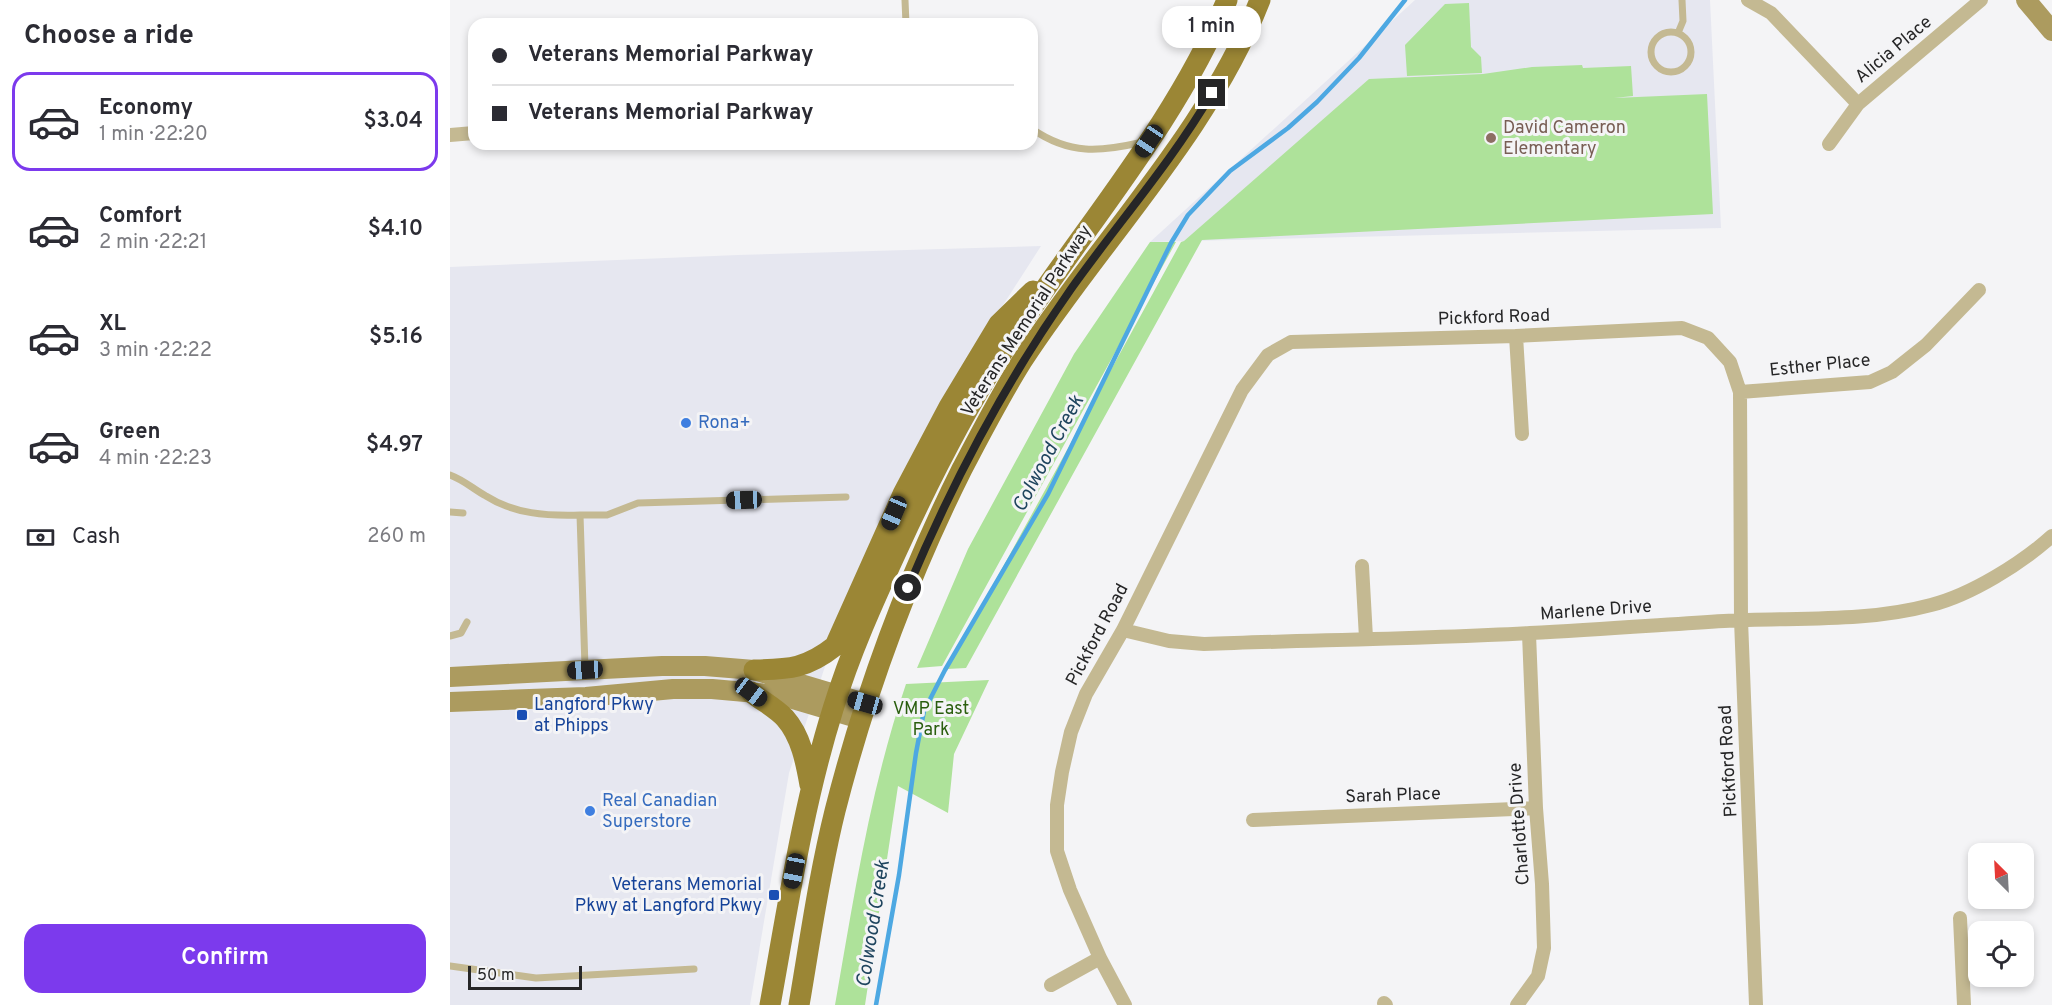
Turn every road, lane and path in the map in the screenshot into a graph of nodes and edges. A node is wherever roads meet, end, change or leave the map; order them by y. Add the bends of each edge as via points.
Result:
1 (905, 0) edge
2 (1227, 0) edge
3 (1260, 0) edge
4 (1682, 0) edge
5 (1748, 0) edge
6 (1981, 0) edge
7 (2026, 0) edge
8 (906, 18) edge
9 (2052, 31) edge
10 (1678, 33) junction
11 (1858, 104) junction
12 (1038, 133) edge
13 (468, 134) edge
14 (450, 135) edge
15 (1149, 141) junction
16 (1829, 144) dead end
17 (1068, 257) junction
18 (1979, 290) dead end
19 (1516, 336) junction
20 (985, 380) junction
21 (1005, 391) junction
22 (1740, 392) junction
23 (1522, 434) dead end
24 (450, 475) edge
25 (846, 497) dead end
26 (450, 512) edge
27 (463, 513) dead end
28 (580, 515) junction
29 (2052, 536) edge
30 (1362, 566) dead end
31 (1741, 620) junction
32 (467, 621) dead end
33 (1123, 630) junction
34 (1529, 634) junction
35 (450, 636) edge
36 (1366, 638) junction
37 (585, 670) junction
38 (754, 670) junction
39 (450, 677) edge
40 (751, 692) junction
41 (450, 702) edge
42 (835, 703) junction
43 (863, 711) junction
44 (811, 788) junction
45 (1536, 808) junction
46 (1252, 820) dead end
47 (1960, 918) dead end
48 (1100, 958) junction
49 (450, 966) edge
50 (694, 969) dead end
51 (1051, 985) dead end
52 (770, 1005) edge
53 (799, 1005) edge
54 (1125, 1005) edge
55 (1517, 1005) edge
56 (1756, 1005) edge
57 (1964, 1005) edge

1 - 8 lane
2 - 15 main road, Veterans Memorial Parkway via 1175,101
3 - 21 main road, Veterans Memorial Parkway via 1189,132 1073,287
4 - 10 lane via 1683,21
5 - 11 street, Alicia Place via 1770,13
6 - 11 street, Alicia Place
7 - 9 main road
10 - 10 lane via 1669,32 1654,41 1652,58 1664,70 1681,69 1687,63 1690,46
11 - 16 street, Alicia Place
12 - 15 lane via 1071,148 1093,150
13 - 14 street
15 - 17 main road, Veterans Memorial Parkway
17 - 20 main road, Veterans Memorial Parkway
17 - 38 main road via 999,324 949,407 903,494 835,646 818,660 791,668
18 - 22 street, Esther Place via 1926,345 1892,372 1870,382
19 - 22 street, Pickford Road via 1682,328 1708,338 1730,362
19 - 23 street
19 - 33 street, Pickford Road via 1291,342 1268,355 1242,390
20 - 21 lane
20 - 42 main road, Veterans Memorial Parkway via 911,519 863,623
21 - 43 main road, Veterans Memorial Parkway via 935,523 898,610
22 - 31 street, Pickford Road
24 - 28 lane via 487,497 528,513
25 - 28 lane via 638,502 607,515
26 - 27 lane
28 - 37 lane
29 - 31 street, Marlene Drive via 1979,585 1933,605 1865,616
30 - 36 street
31 - 34 street, Marlene Drive
31 - 56 street, Pickford Road
32 - 35 lane via 461,633
33 - 36 street, Marlene Drive via 1169,641 1204,644
33 - 48 street, Pickford Road via 1086,694 1075,723 1057,805 1057,851
34 - 36 street, Marlene Drive
34 - 45 street, Charlotte Drive
37 - 38 main road via 705,666
37 - 39 main road
38 - 42 main road
40 - 41 main road via 673,689
40 - 42 main road
40 - 44 main road via 785,718 796,735
42 - 43 main road
42 - 44 main road, Veterans Memorial Parkway
43 - 53 main road, Veterans Memorial Parkway via 834,814
44 - 52 main road, Veterans Memorial Parkway
45 - 46 street, Sarah Place
45 - 55 street, Charlotte Drive via 1544,948 1538,976
47 - 57 street
48 - 51 street
48 - 54 street, Pickford Road
49 - 50 lane via 536,978

